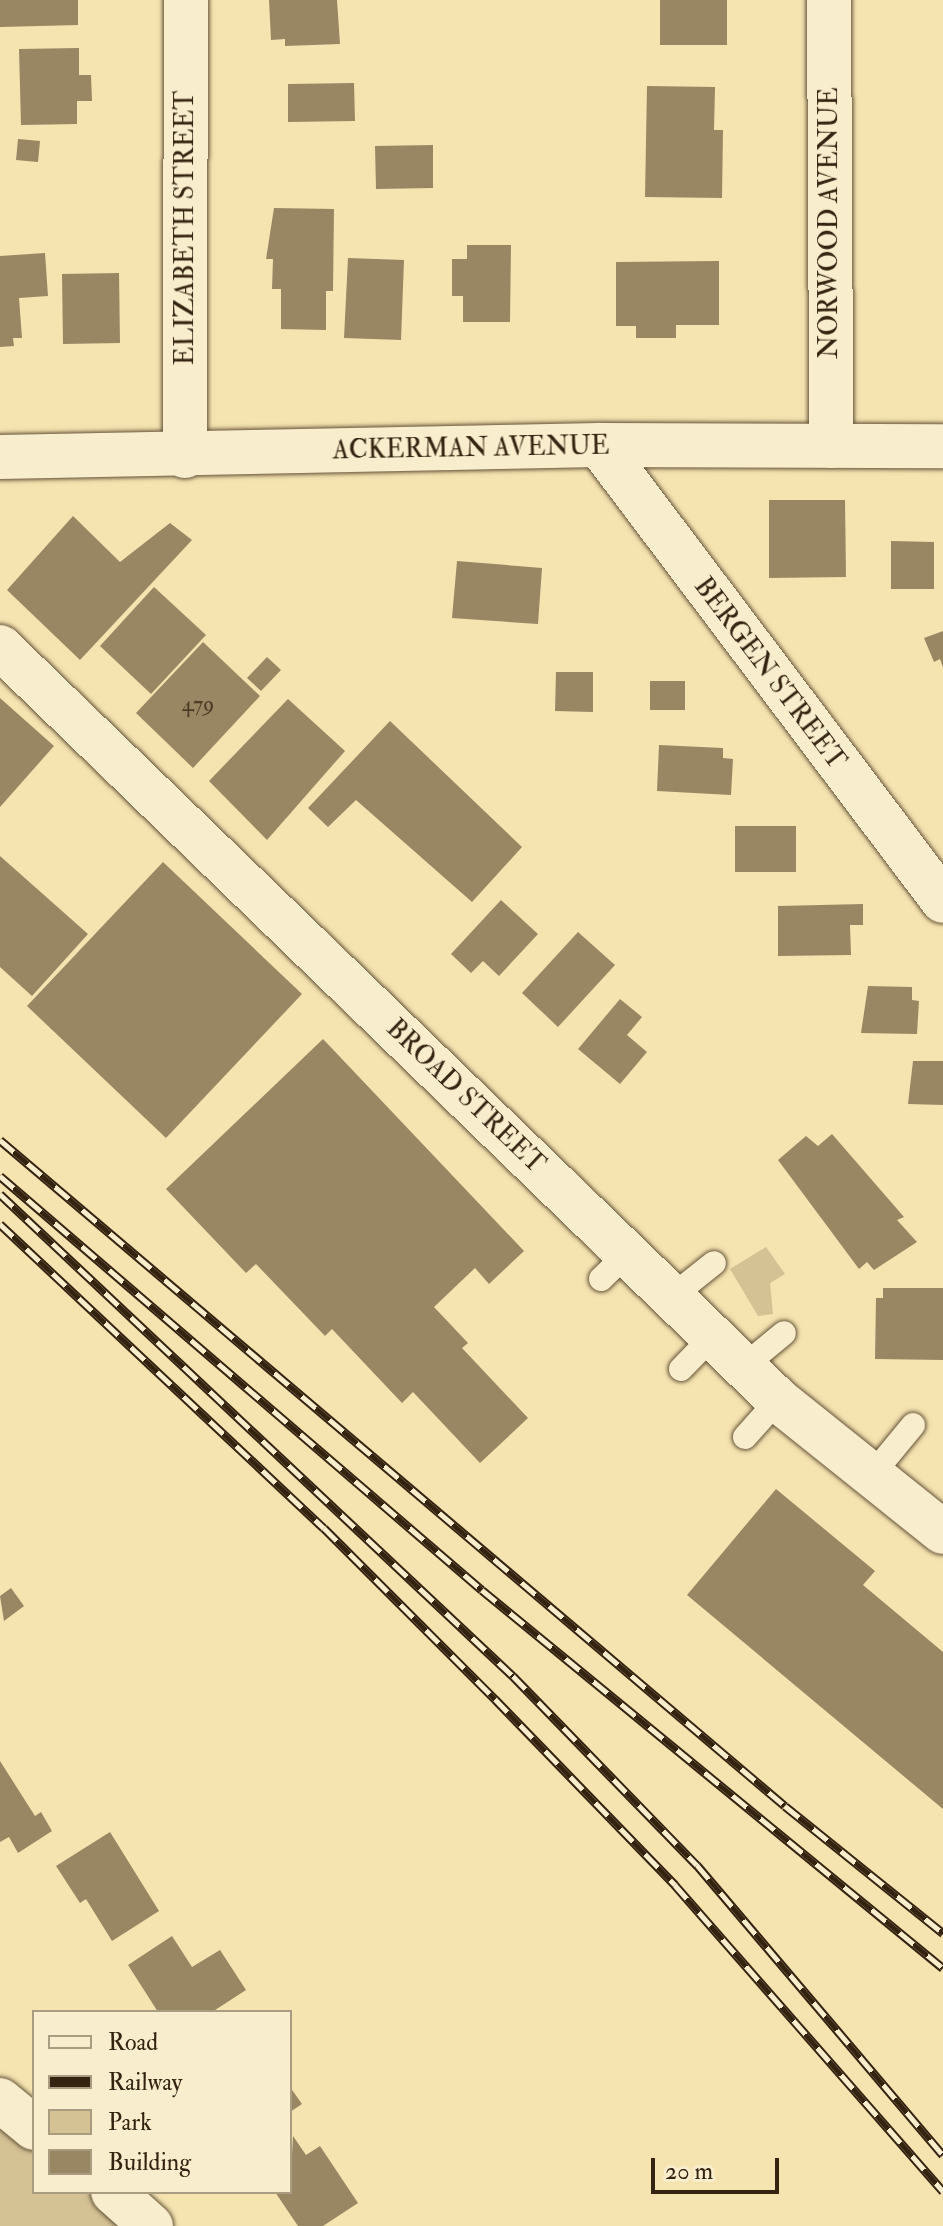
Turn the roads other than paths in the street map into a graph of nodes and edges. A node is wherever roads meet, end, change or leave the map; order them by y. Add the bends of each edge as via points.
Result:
1 (186, 0) edge
2 (829, 0) edge
3 (599, 445) junction
4 (831, 446) junction
5 (943, 446) edge
6 (185, 456) junction
7 (0, 457) edge
8 (0, 647) edge
9 (943, 901) edge
10 (714, 1263) dead end
11 (670, 1298) junction
12 (784, 1333) dead end
13 (711, 1338) junction
14 (743, 1367) junction
15 (681, 1369) dead end
16 (778, 1400) junction
17 (913, 1425) dead end
18 (745, 1437) dead end
19 (871, 1476) junction
20 (943, 1532) edge
21 (0, 2100) edge
22 (32, 2126) edge
23 (115, 2194) edge
24 (151, 2226) edge

1 - 6 street, ELIZABETH STREET
2 - 4 street, NORWOOD AVENUE
3 - 4 street, ACKERMAN AVENUE
3 - 6 street, ACKERMAN AVENUE
3 - 9 street, BERGEN STREET
4 - 5 street, ACKERMAN AVENUE
6 - 7 street, ACKERMAN AVENUE
8 - 11 street, BROAD STREET via 614,1266
10 - 11 lane
11 - 13 street, BROAD STREET
12 - 14 lane
13 - 14 street, BROAD STREET
13 - 15 lane
14 - 16 street, BROAD STREET
16 - 18 lane
16 - 19 street, BROAD STREET
17 - 19 lane
19 - 20 street, BROAD STREET
21 - 22 street
23 - 24 street

